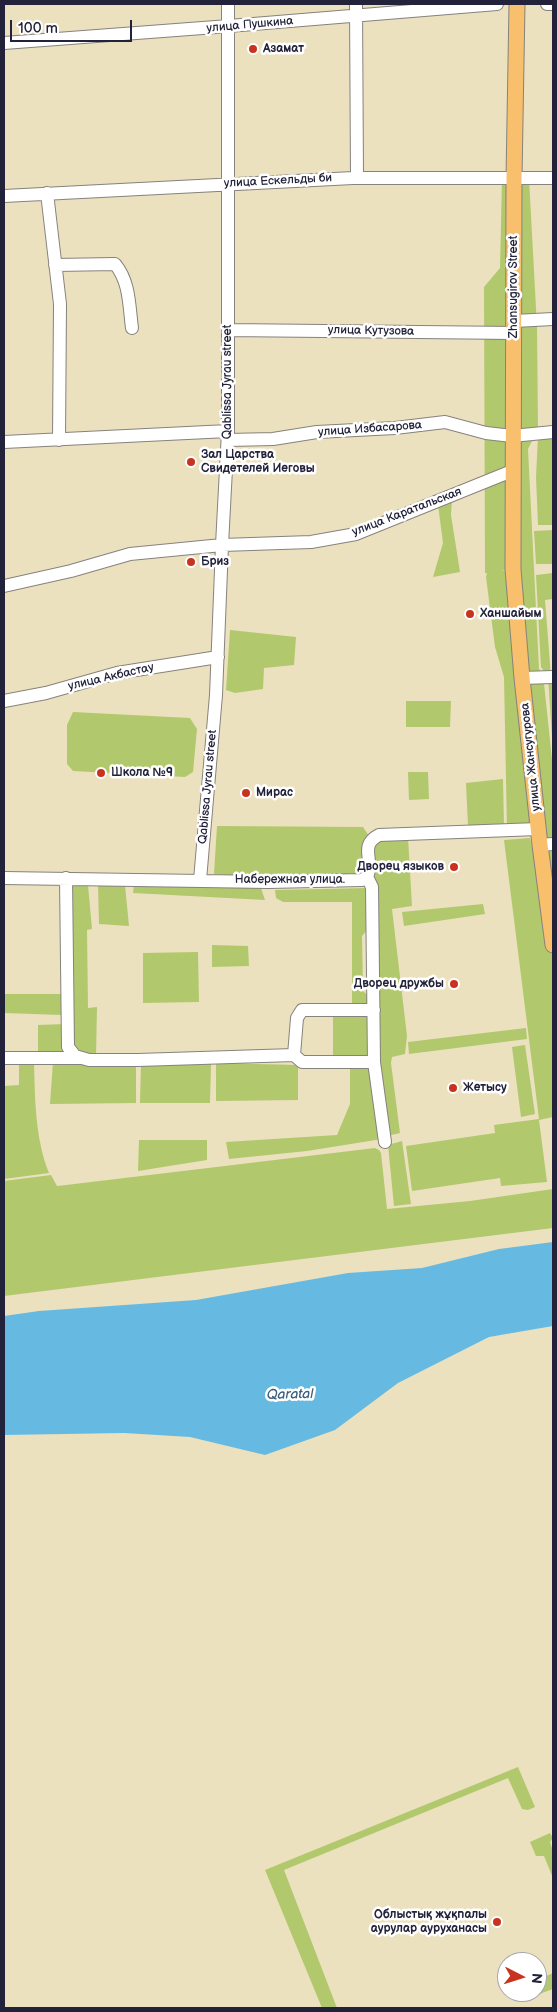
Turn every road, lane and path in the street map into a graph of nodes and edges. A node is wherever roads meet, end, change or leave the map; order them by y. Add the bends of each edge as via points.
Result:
1 (228, 4) edge
2 (497, 4) edge
3 (517, 4) edge
4 (547, 4) edge
5 (553, 4) edge
6 (356, 10) edge
7 (229, 26) junction
8 (4, 43) edge
9 (357, 178) junction
10 (514, 178) junction
11 (553, 178) edge
12 (229, 184) junction
13 (48, 193) junction
14 (4, 196) edge
15 (55, 265) junction
16 (553, 319) edge
17 (514, 327) junction
18 (132, 328) dead end
19 (228, 330) junction
20 (553, 432) edge
21 (228, 436) junction
22 (512, 436) junction
23 (60, 440) junction
24 (4, 442) edge
25 (512, 471) junction
26 (222, 546) junction
27 (513, 569) joint
28 (4, 586) edge
29 (218, 657) junction
30 (553, 677) edge
31 (522, 678) junction
32 (4, 701) edge
33 (538, 829) junction
34 (547, 844) edge
35 (367, 877) junction
36 (4, 878) edge
37 (66, 878) junction
38 (200, 880) junction
39 (553, 945) edge
40 (374, 1010) junction
41 (294, 1055) junction
42 (4, 1058) edge
43 (82, 1058) junction
44 (374, 1062) junction
45 (385, 1142) dead end

1 - 7 street, Qablissa Jyrau street
2 - 6 street, улица Пушкина
3 - 10 main road, Zhansugirov Street
4 - 5 street
6 - 7 street, улица Пушкина
6 - 9 street
7 - 8 street, улица Пушкина
7 - 12 street, Qablissa Jyrau street
9 - 10 street, улица Ескельды би
9 - 12 street, улица Ескельды би
10 - 11 street, улица Ескельды би
10 - 17 main road, Zhansugirov Street
12 - 13 street, улица Ескельды би
12 - 19 street, Qablissa Jyrau street
13 - 14 street, улица Ескельды би
13 - 15 street
15 - 18 street via 115,264 126,282
15 - 23 street via 60,304
16 - 17 street, улица Кутузова
17 - 19 street, улица Кутузова
17 - 22 main road, Zhansugirov Street
19 - 21 street, Qablissa Jyrau street
20 - 22 street
21 - 22 street, улица Избасарова via 273,439 317,432 445,422 485,433
21 - 23 street, улица Избасарова
21 - 26 street, Qablissa Jyrau street
22 - 25 main road, Zhansugirov Street
23 - 24 street, улица Избасарова
25 - 26 street, улица Каратальская via 356,534 311,542
25 - 27 main road, Zhansugirov Street
26 - 28 street, улица Каратальская via 130,554
26 - 29 street, Qablissa Jyrau street
27 - 31 main road, улица Жансугурова
29 - 32 street, улица Акбастау via 117,673
29 - 38 street, Qablissa Jyrau street
30 - 31 street
31 - 33 main road, улица Жансугурова
33 - 34 main road, улица Жансугурова
33 - 35 street via 380,835 371,840 368,848 370,871
34 - 39 main road, улица Жансугурова
35 - 38 street, Набережная улица. via 362,880 268,882
35 - 40 street via 372,887
36 - 37 street, Набережная улица.
37 - 38 street, Набережная улица.
37 - 43 street via 68,1047 75,1056
40 - 41 street via 302,1010 297,1018
40 - 44 street
41 - 43 street via 138,1060
41 - 44 street via 302,1062
42 - 43 street
44 - 45 street

